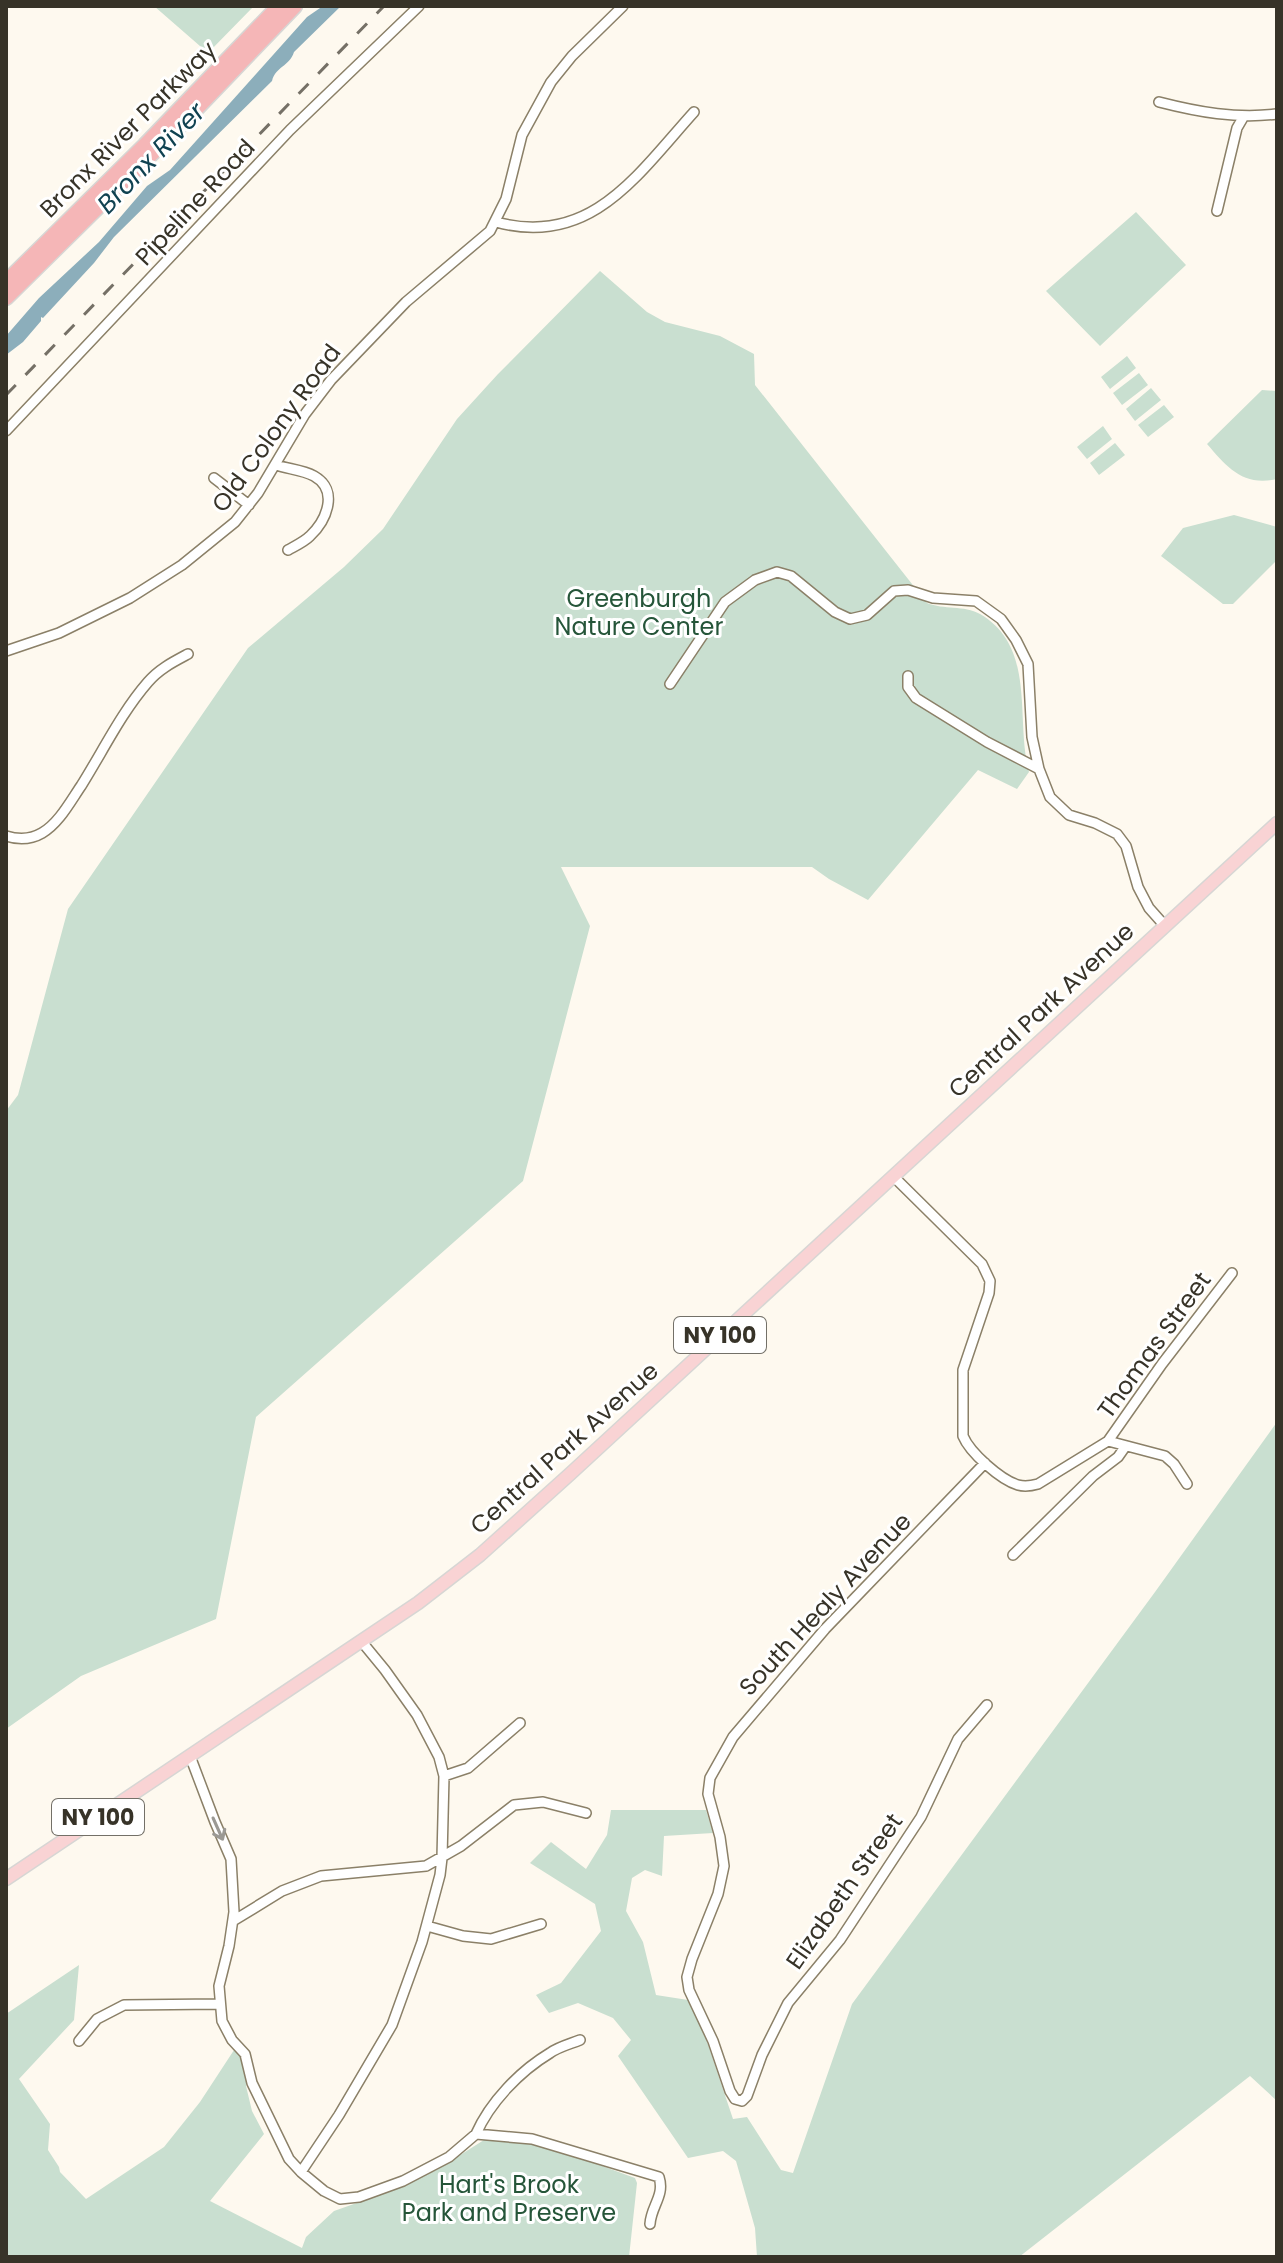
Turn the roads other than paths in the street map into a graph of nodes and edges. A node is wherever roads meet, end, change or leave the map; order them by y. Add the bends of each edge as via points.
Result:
1 (279, 6) edge
2 (295, 6) edge
3 (419, 6) edge
4 (623, 6) edge
5 (1159, 102) dead end
6 (694, 112) dead end
7 (1277, 114) edge
8 (1244, 116) junction
9 (1217, 211) dead end
10 (70, 218) junction
11 (496, 222) junction
12 (6, 271) edge
13 (6, 282) edge
14 (6, 298) edge
15 (6, 431) edge
16 (276, 465) junction
17 (214, 478) dead end
18 (249, 505) junction
19 (288, 550) dead end
20 (6, 651) edge
21 (188, 654) dead end
22 (908, 676) dead end
23 (670, 684) dead end
24 (1039, 769) junction
25 (1277, 823) edge
26 (6, 836) edge
27 (1165, 926) junction
28 (893, 1176) junction
29 (1232, 1273) dead end
30 (1108, 1441) junction
31 (1125, 1447) junction
32 (985, 1463) junction
33 (1187, 1484) dead end
34 (1013, 1555) dead end
35 (362, 1642) junction
36 (987, 1705) dead end
37 (520, 1723) dead end
38 (190, 1756) junction
39 (444, 1776) junction
40 (586, 1813) dead end
41 (442, 1858) junction
42 (6, 1879) edge
43 (233, 1921) junction
44 (541, 1924) dead end
45 (427, 1926) junction
46 (219, 2004) junction
47 (580, 2040) dead end
48 (79, 2041) dead end
49 (738, 2101) joint
50 (476, 2134) junction
51 (301, 2172) junction
52 (650, 2224) dead end

1 - 10 highway, Bronx River Parkway
2 - 14 highway, Bronx River Parkway
3 - 15 street, Pipeline Road via 290,130
4 - 11 street, Old Colony Road via 551,82 522,135
5 - 8 street
6 - 11 street via 627,184 589,215 531,229
7 - 8 street
8 - 9 street
10 - 12 highway
10 - 13 highway, Bronx River Parkway
11 - 16 street, Old Colony Road via 350,358 305,414
16 - 18 street, Old Colony Road
16 - 19 street via 316,477 329,499 310,536
17 - 18 street
18 - 20 street, Old Colony Road via 213,542 157,582 81,623
21 - 26 street via 148,681 56,821 31,838
22 - 24 street via 916,698
23 - 24 street via 725,602 755,580 777,572 791,576 850,619 867,615 900,590 976,601 1001,619 1028,664
24 - 27 street via 1050,797 1069,815 1117,834 1138,887
25 - 27 main road, Central Park Avenue / NY 100
27 - 28 main road, Central Park Avenue / NY 100
28 - 32 street via 977,1258 990,1281 963,1370 963,1436
28 - 35 main road, Central Park Avenue / NY 100 via 490,1546
29 - 30 street, Thomas Street
30 - 31 street, Thomas Street
30 - 32 street, Thomas Street via 1033,1486 1016,1485
31 - 33 street, Thomas Street via 1165,1456
31 - 34 street
32 - 49 street, South Healy Avenue via 825,1629 738,1729 710,1778 708,1794 724,1866 687,1977
35 - 38 main road, Central Park Avenue / NY 100
35 - 39 street via 417,1715
36 - 49 street, Elizabeth Street via 958,1739 921,1817 840,1940 788,2003 747,2096
37 - 39 street via 468,1768
38 - 42 main road, Central Park Avenue / NY 100
38 -> 43 street via 231,1859
39 - 41 street
40 - 41 street via 543,1802 514,1805
41 - 43 street via 420,1868 321,1876 282,1891
41 - 45 street
43 - 46 street
44 - 45 street via 491,1939
45 - 51 street via 392,2025
46 - 48 street via 124,2005 97,2019
46 - 51 street via 222,2021 245,2054 260,2100
47 - 50 street via 550,2052 508,2086
50 - 51 street via 449,2157 359,2197 340,2199
50 - 52 street via 532,2139 659,2177 661,2196

